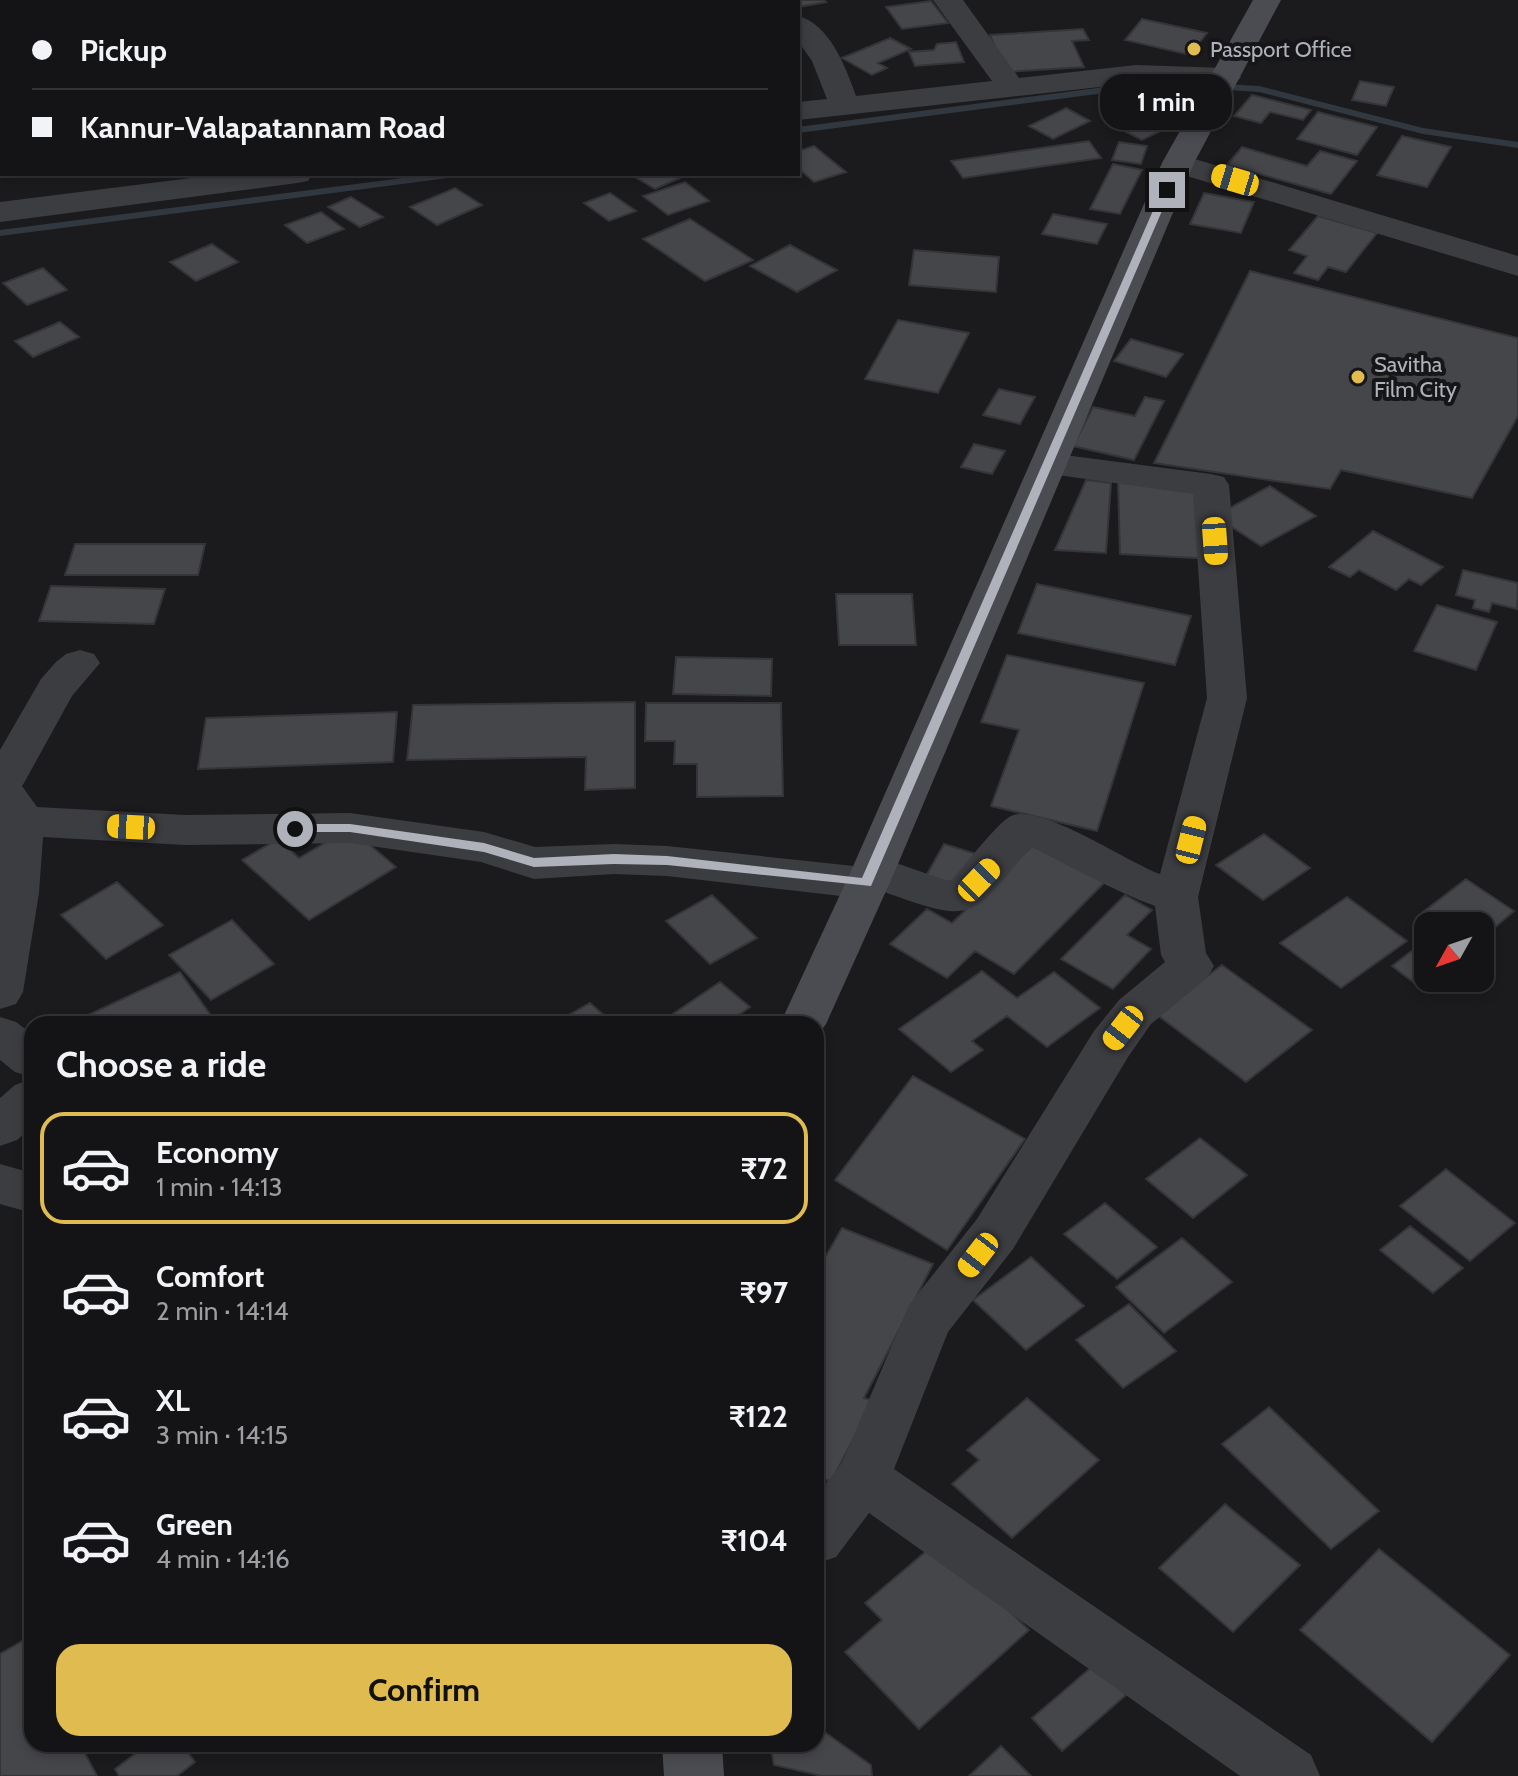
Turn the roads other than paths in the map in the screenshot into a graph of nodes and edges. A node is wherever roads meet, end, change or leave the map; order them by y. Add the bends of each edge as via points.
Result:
1 (947, 0) edge
2 (1267, 0) edge
3 (800, 27) edge
4 (1226, 77) junction
5 (1011, 87) junction
6 (844, 105) junction
7 (800, 111) edge
8 (1178, 163) junction
9 (265, 176) edge
10 (216, 179) edge
11 (0, 212) edge
12 (1518, 266) edge
13 (1049, 464) junction
14 (80, 663) dead end
15 (8, 801) edge
16 (870, 877) junction
17 (1176, 897) junction
18 (0, 992) edge
19 (807, 1016) edge
20 (0, 1035) edge
21 (24, 1053) edge
22 (24, 1105) edge
23 (0, 1127) edge
24 (0, 1184) edge
25 (24, 1191) edge
26 (863, 1478) junction
27 (824, 1529) edge
28 (1290, 1776) edge

1 - 5 street
2 - 4 main road
3 - 6 street via 813,37 833,72
4 - 5 street via 1136,74
4 - 8 main road
5 - 6 street
6 - 7 street
8 - 12 street
8 - 13 main road
9 - 10 street
10 - 11 street
13 - 16 main road
13 - 17 street via 1211,485 1227,698
14 - 15 street via 63,675 7,769
15 - 16 street via 185,830 350,828 484,847 534,863 667,861
15 - 18 street via 17,893
16 - 17 street via 943,896 963,896 1024,827 1126,879
16 - 19 main road
17 - 26 street via 1184,955 1191,966 1135,1012 1111,1044 995,1234 927,1320
20 - 21 street
22 - 23 street
24 - 25 street
26 - 27 street
26 - 28 street

